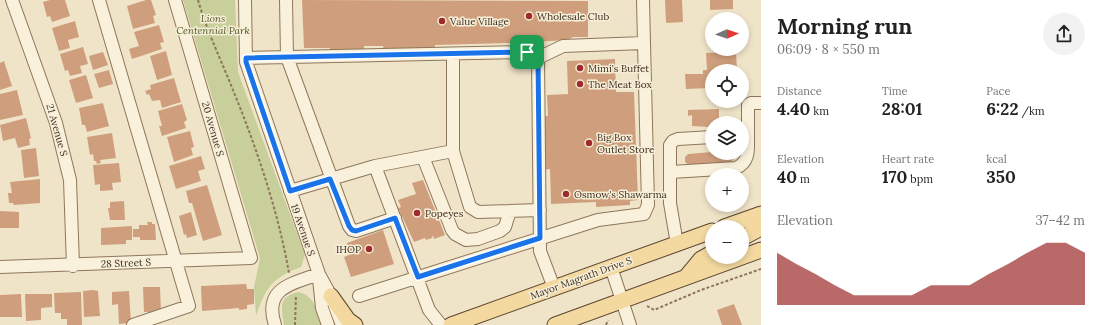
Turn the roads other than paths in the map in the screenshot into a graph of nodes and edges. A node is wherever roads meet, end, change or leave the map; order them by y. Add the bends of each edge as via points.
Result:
1 (12, 0) edge
2 (99, 0) edge
3 (175, 0) edge
4 (245, 0) edge
5 (286, 0) edge
6 (643, 0) edge
7 (644, 43) junction
8 (453, 54) junction
9 (286, 57) junction
10 (246, 58) junction
11 (538, 58) junction
12 (761, 103) edge
13 (747, 116) edge
14 (705, 138) edge
15 (453, 151) junction
16 (423, 157) junction
17 (745, 160) edge
18 (375, 166) junction
19 (671, 172) junction
20 (330, 179) junction
21 (290, 191) junction
22 (540, 210) junction
23 (510, 211) junction
24 (761, 214) edge
25 (395, 218) junction
26 (744, 220) edge
27 (761, 228) edge
28 (705, 234) edge
29 (749, 234) edge
30 (540, 238) junction
31 (677, 244) junction
32 (761, 250) edge
33 (705, 256) edge
34 (251, 258) joint
35 (177, 262) junction
36 (73, 266) junction
37 (0, 268) edge
38 (611, 268) junction
39 (319, 274) junction
40 (418, 277) junction
41 (685, 278) junction
42 (554, 288) junction
43 (331, 296) junction
44 (359, 296) dead end
45 (622, 300) junction
46 (133, 325) edge
47 (275, 325) edge
48 (328, 325) edge
49 (342, 325) edge
50 (355, 325) edge
51 (441, 325) edge
52 (451, 325) edge
53 (555, 325) edge
54 (630, 325) edge

1 - 36 street, 21 Avenue S via 56,122 70,180
2 - 35 street
3 - 34 street, 20 Avenue S
4 - 10 street, 19 Avenue S
5 - 9 street
6 - 7 street
7 - 11 street via 563,46
7 - 30 street via 647,211 638,216 598,220
8 - 9 street
8 - 11 street via 527,52
8 - 15 street
9 - 10 street
9 - 20 street
10 - 21 street, 19 Avenue S
11 - 22 street
12 - 13 street via 748,105
14 - 19 street via 673,141 670,145
15 - 16 street
15 - 23 street via 470,207 478,212
16 - 18 street
16 - 23 street via 452,230 461,238 472,240 500,231 508,222
17 - 19 street via 736,168
18 - 20 street
18 - 25 street
19 - 31 street via 670,203
20 - 21 street
20 - 25 street via 352,230 356,231
21 - 39 street, 19 Avenue S
22 - 23 street
22 - 30 street
24 - 26 main road
25 - 40 street
27 - 29 main road
28 - 31 main road, Mayor Magrath Drive S
30 - 40 street
30 - 42 street via 540,250
31 - 38 main road, Mayor Magrath Drive S
32 - 41 main road
33 - 41 main road
34 - 35 street, 28 Street S
35 - 36 street, 28 Street S
35 - 46 street via 189,306
36 - 37 street, 28 Street S
38 - 42 main road, Mayor Magrath Drive S
38 - 45 street
39 - 43 street, 19 Avenue S
39 - 47 street via 281,289 275,295 272,312
39 - 48 street, 19 Avenue S via 322,308
40 - 44 street
40 - 51 street via 429,310
41 - 45 main road
42 - 52 main road, Mayor Magrath Drive S
43 - 49 street, 19 Avenue S
43 - 50 main road via 348,320
45 - 53 main road
45 - 54 street

